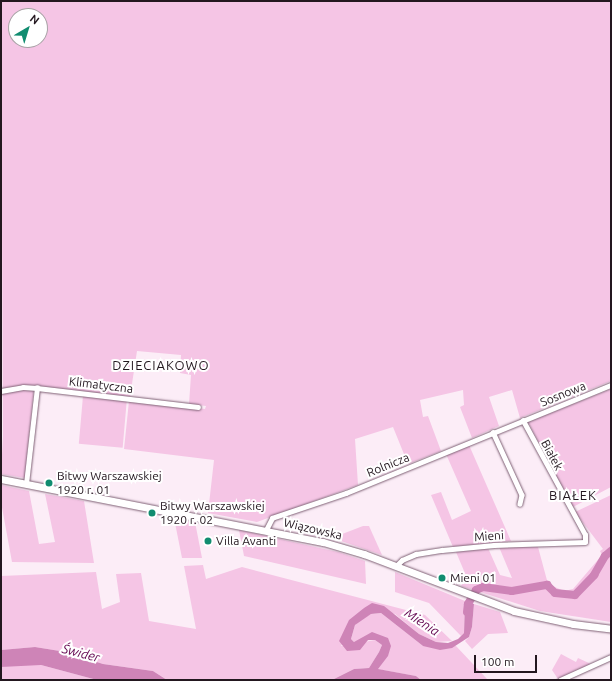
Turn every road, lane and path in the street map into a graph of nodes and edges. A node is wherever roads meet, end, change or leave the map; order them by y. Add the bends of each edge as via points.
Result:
1 (611, 385) edge
2 (37, 388) junction
3 (1, 391) edge
4 (198, 407) dead end
5 (523, 421) junction
6 (493, 432) junction
7 (1, 479) edge
8 (26, 484) junction
9 (520, 504) dead end
10 (266, 530) junction
11 (586, 540) joint
12 (396, 566) junction
13 (611, 628) edge
14 (609, 657) edge
15 (611, 664) edge
16 (560, 680) edge

1 - 5 street, Sosnowa
2 - 3 street, Klimatyczna via 11,388
2 - 4 street, Klimatyczna
2 - 8 street
5 - 6 street, Rolnicza
5 - 11 street, Białek
6 - 9 street via 522,494
6 - 10 street, Rolnicza via 346,493 272,518
7 - 8 main road, Wiązowska
8 - 10 main road, Wiązowska
10 - 12 main road, Wiązowska via 336,545
11 - 12 street, Mieni via 583,544 507,544 442,550 416,554 402,560
12 - 13 main road, Wiązowska via 480,599 543,618
14 - 15 street
14 - 16 street

